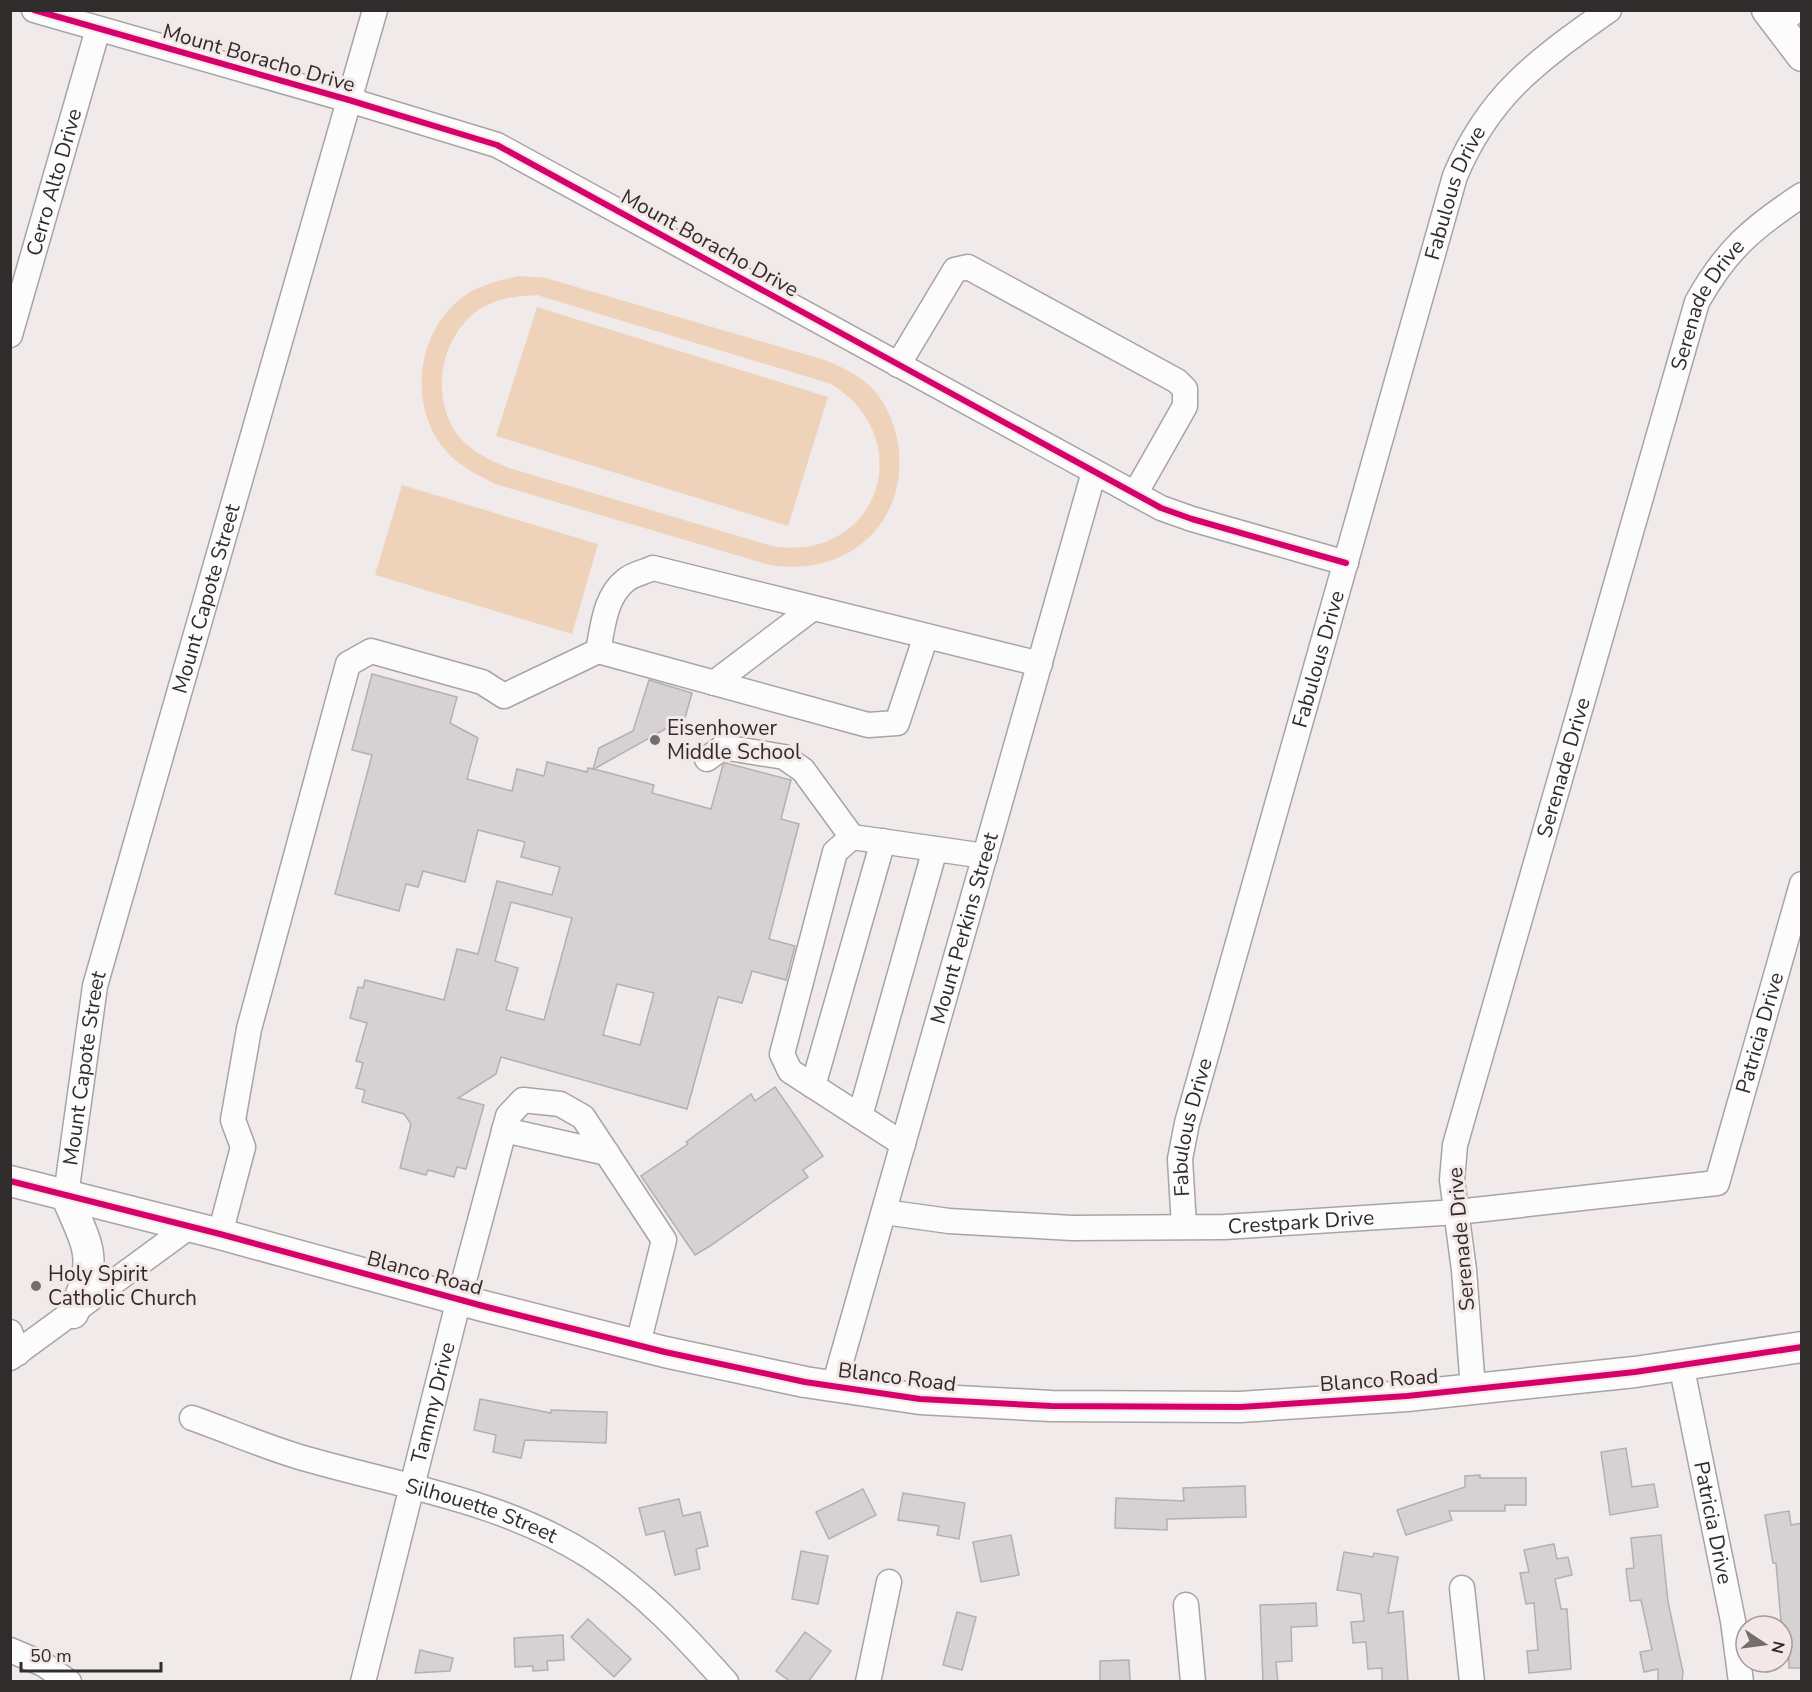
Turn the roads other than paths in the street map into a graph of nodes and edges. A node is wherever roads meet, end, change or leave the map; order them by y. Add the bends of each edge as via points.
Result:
1 (34, 10) edge
2 (375, 10) edge
3 (1609, 10) edge
4 (1781, 15) edge
5 (98, 29) junction
6 (1802, 56) edge
7 (349, 100) junction
8 (1802, 195) edge
9 (10, 335) edge
10 (898, 365) junction
11 (1094, 472) junction
12 (1135, 494) junction
13 (1346, 563) junction
14 (813, 608) junction
15 (926, 636) junction
16 (598, 651) junction
17 (1040, 664) junction
18 (714, 683) junction
19 (707, 759) dead end
20 (852, 837) junction
21 (883, 841) junction
22 (935, 849) junction
23 (985, 856) junction
24 (1802, 884) edge
25 (813, 1086) junction
26 (860, 1116) junction
27 (504, 1130) junction
28 (903, 1144) junction
29 (607, 1153) junction
30 (10, 1180) edge
31 (1717, 1183) joint
32 (66, 1195) junction
33 (884, 1212) junction
34 (1457, 1212) junction
35 (190, 1226) junction
36 (1184, 1226) junction
37 (220, 1234) junction
38 (459, 1299) junction
39 (73, 1313) junction
40 (638, 1344) junction
41 (13, 1347) edge
42 (1802, 1347) edge
43 (1681, 1365) junction
44 (834, 1386) junction
45 (1473, 1389) junction
46 (192, 1418) dead end
47 (412, 1487) junction
48 (889, 1582) dead end
49 (1462, 1588) dead end
50 (1186, 1605) dead end
51 (10, 1650) edge
52 (69, 1682) edge
53 (363, 1682) edge
54 (726, 1682) edge
55 (868, 1682) edge
56 (1193, 1682) edge
57 (1472, 1682) edge
58 (1741, 1682) edge

1 - 5 street, Mount Boracho Drive
2 - 7 street, Mount Capote Street
3 - 13 street, Fabulous Drive via 1519,80 1495,106 1464,154
4 - 6 main road
5 - 7 street, Mount Boracho Drive
5 - 9 street, Cerro Alto Drive
7 - 10 street, Mount Boracho Drive via 496,145
7 - 32 street, Mount Capote Street via 95,986
8 - 34 street, Serenade Drive via 1740,240 1696,302 1455,1145 1452,1179
10 - 11 street, Mount Boracho Drive
10 - 12 street via 956,270 968,267 1177,381 1185,389 1185,406
11 - 12 street, Mount Boracho Drive
11 - 17 street, Mount Perkins Street
12 - 13 street, Mount Boracho Drive via 1192,519
13 - 36 street, Fabulous Drive via 1186,1123 1180,1159
14 - 15 street
14 - 16 street via 653,568 627,579 614,593 604,617
14 - 18 street
15 - 17 street
15 - 18 street via 897,723 868,725
16 - 18 street
16 - 37 street via 504,696 482,682 371,651 348,664 249,1029 234,1120 243,1147
17 - 23 street, Mount Perkins Street
19 - 20 street via 723,747 784,757 803,770
20 - 21 street
20 - 25 street via 835,852 782,1054 790,1071
21 - 22 street
21 - 25 street
22 - 23 street
22 - 26 street
23 - 28 street, Mount Perkins Street
24 - 31 street, Patricia Drive
25 - 26 street
26 - 28 street
27 - 29 street
27 - 29 street, Tammy Drive via 508,1116 523,1100 560,1104 583,1117
27 - 38 street, Tammy Drive
28 - 33 street, Mount Perkins Street
29 - 40 street via 664,1240
30 - 32 main road, Blanco Road
31 - 34 street, Crestpark Drive
32 - 35 main road, Blanco Road
32 - 39 main road via 89,1248 85,1289
33 - 36 street, Crestpark Drive via 1028,1226
33 - 44 street, Mount Perkins Street
34 - 36 street, Crestpark Drive via 1224,1227
34 - 45 street, Serenade Drive
35 - 37 main road, Blanco Road
35 - 39 street
37 - 38 main road, Blanco Road
38 - 40 main road, Blanco Road
38 - 47 street, Tammy Drive
39 - 41 street
40 - 44 main road, Blanco Road
42 - 43 main road, Blanco Road
43 - 45 main road, Blanco Road
43 - 58 street, Patricia Drive via 1733,1621
44 - 45 main road, Blanco Road via 920,1400 1240,1407
46 - 47 street, Silhouette Street via 301,1458
47 - 53 street, Tammy Drive
47 - 54 street, Silhouette Street via 505,1514 588,1556 636,1589
48 - 55 street
49 - 57 street
50 - 56 street
51 - 52 street via 43,1664

